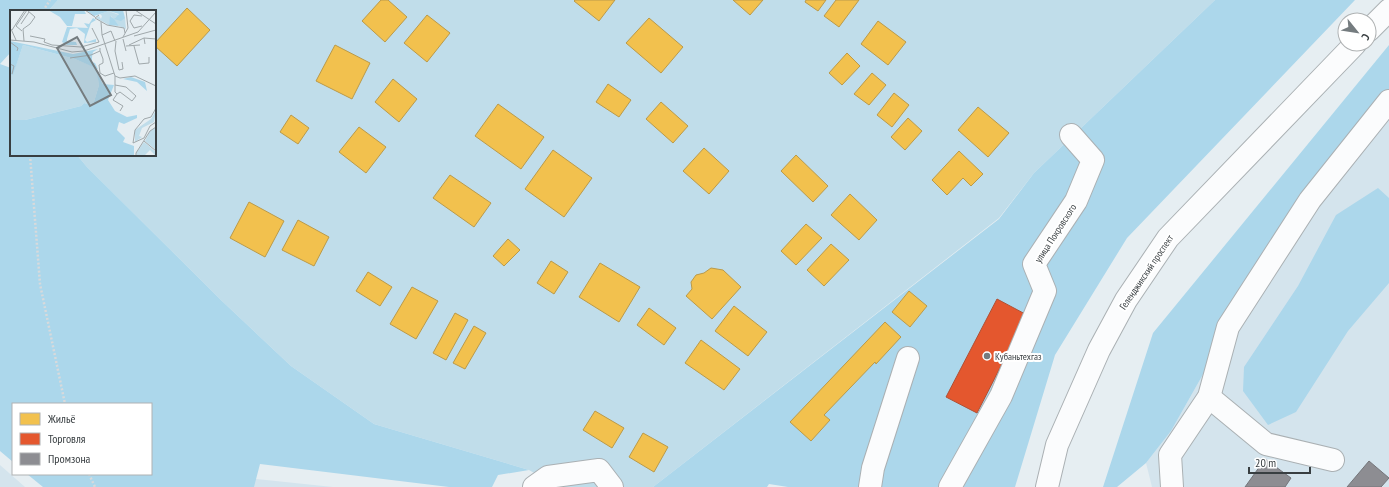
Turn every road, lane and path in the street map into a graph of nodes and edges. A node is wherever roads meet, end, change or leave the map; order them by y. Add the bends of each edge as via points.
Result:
1 (50, 0) edge
2 (44, 10) edge
3 (1389, 10) edge
4 (1377, 22) edge
5 (1347, 52) edge
6 (1389, 101) edge
7 (1071, 135) dead end
8 (30, 156) edge
9 (908, 358) dead end
10 (1209, 397) junction
11 (65, 403) edge
12 (1333, 460) dead end
13 (89, 475) edge
14 (95, 487) edge
15 (534, 487) edge
16 (612, 487) edge
17 (870, 487) edge
18 (950, 487) edge
19 (1047, 487) edge
20 (1172, 487) edge

1 - 2 path
3 - 4 main road
5 - 19 main road, Геленджикский проспект via 1168,238 1126,300 1099,350 1057,445
6 - 10 main road via 1310,200 1228,327
7 - 18 main road, улица Покровского via 1093,160 1076,200 1034,264 1045,291 1001,396
8 - 11 path via 40,284
9 - 17 main road via 873,468
10 - 12 main road via 1266,444
10 - 20 main road via 1170,455
13 - 14 path
15 - 16 main road via 548,477 599,470

